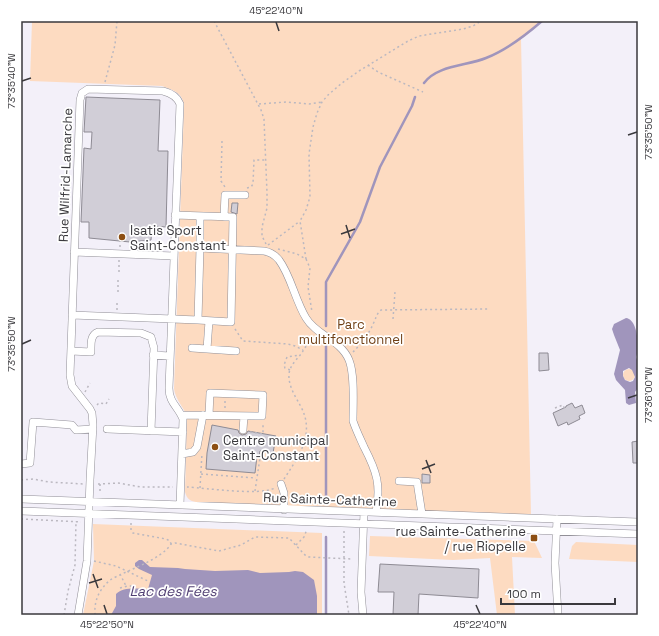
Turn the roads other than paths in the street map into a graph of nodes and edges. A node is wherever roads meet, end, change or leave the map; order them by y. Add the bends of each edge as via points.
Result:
1 (243, 192) road end
2 (175, 215) junction
3 (200, 216) junction
4 (224, 217) junction
5 (200, 248) junction
6 (232, 250) junction
7 (74, 252) junction
8 (174, 256) junction
9 (72, 315) junction
10 (171, 319) junction
11 (198, 320) junction
12 (209, 321) junction
13 (192, 348) dead end
14 (207, 349) junction
15 (236, 351) dead end
16 (71, 352) junction
17 (153, 355) junction
18 (170, 356) junction
19 (182, 415) junction
20 (206, 415) junction
21 (244, 416) junction
22 (107, 429) dead end
23 (93, 430) junction
24 (151, 431) junction
25 (246, 431) road end
26 (183, 432) junction
27 (182, 454) junction
28 (21, 464) edge
29 (398, 481) dead end
30 (281, 484) road end
31 (21, 499) edge
32 (89, 501) junction
33 (180, 505) junction
34 (284, 510) junction
35 (21, 511) edge
36 (364, 512) junction
37 (376, 512) junction
38 (89, 514) junction
39 (422, 514) junction
40 (557, 519) junction
41 (638, 522) edge
42 (363, 524) junction
43 (556, 531) junction
44 (638, 534) edge
45 (78, 615) edge
46 (363, 615) edge
47 (558, 615) edge

1 - 4 street via 225,195
2 - 3 street
2 - 7 street, Rue Wilfrid-Lamarche via 181,108 179,101 172,94 163,91 88,89 82,92 80,98
2 - 8 street, Rue Wilfrid-Lamarche
3 - 4 street
3 - 5 street
4 - 6 street via 233,217
5 - 6 street
5 - 11 street
6 - 12 street via 231,322
6 - 37 street via 271,252 279,259 306,319 336,343 347,356 352,370 353,421 378,480
7 - 8 street
7 - 9 street, Rue Wilfrid-Lamarche
8 - 10 street, Rue Wilfrid-Lamarche
9 - 10 street
9 - 16 street, Rue Wilfrid-Lamarche
10 - 11 street
10 - 18 street, Rue Wilfrid-Lamarche
11 - 12 street
12 - 14 street
13 - 14 street
14 - 15 street
16 - 17 street via 91,352 92,337 96,332 141,333 151,337 154,344
16 - 23 street, Rue Wilfrid-Lamarche via 71,382 92,413
17 - 18 street
17 - 24 street
18 - 19 street, Rue Wilfrid-Lamarche via 169,396
19 - 20 street
19 - 26 street
20 - 21 street
20 - 21 street via 210,393 263,395 262,416
20 - 27 street via 197,447 193,452
21 - 25 street
22 - 24 street
23 - 28 street via 76,430 72,424 33,422 30,463
23 - 32 street, Rue Wilfrid-Lamarche
24 - 26 street
26 - 27 street
27 - 33 street
29 - 39 street via 417,482
30 - 34 street
31 - 32 street, Rue Sainte-Catherine
32 - 33 street, Rue Sainte-Catherine
32 - 38 street, Rue Wilfrid-Lamarche
33 - 34 street, Rue Sainte-Catherine
34 - 36 street, Rue Sainte-Catherine
35 - 38 street, Rue Sainte-Catherine
36 - 37 street, Rue Sainte-Catherine
36 - 42 street
37 - 39 street, Rue Sainte-Catherine
38 - 42 street, Rue Sainte-Catherine
38 - 45 street, Rue Wilfrid-Lamarche via 87,561
39 - 40 street, Rue Sainte-Catherine
40 - 41 street, Rue Sainte-Catherine
40 - 43 street
42 - 43 street, Rue Sainte-Catherine
42 - 46 street
43 - 44 street, Rue Sainte-Catherine
43 - 47 street

